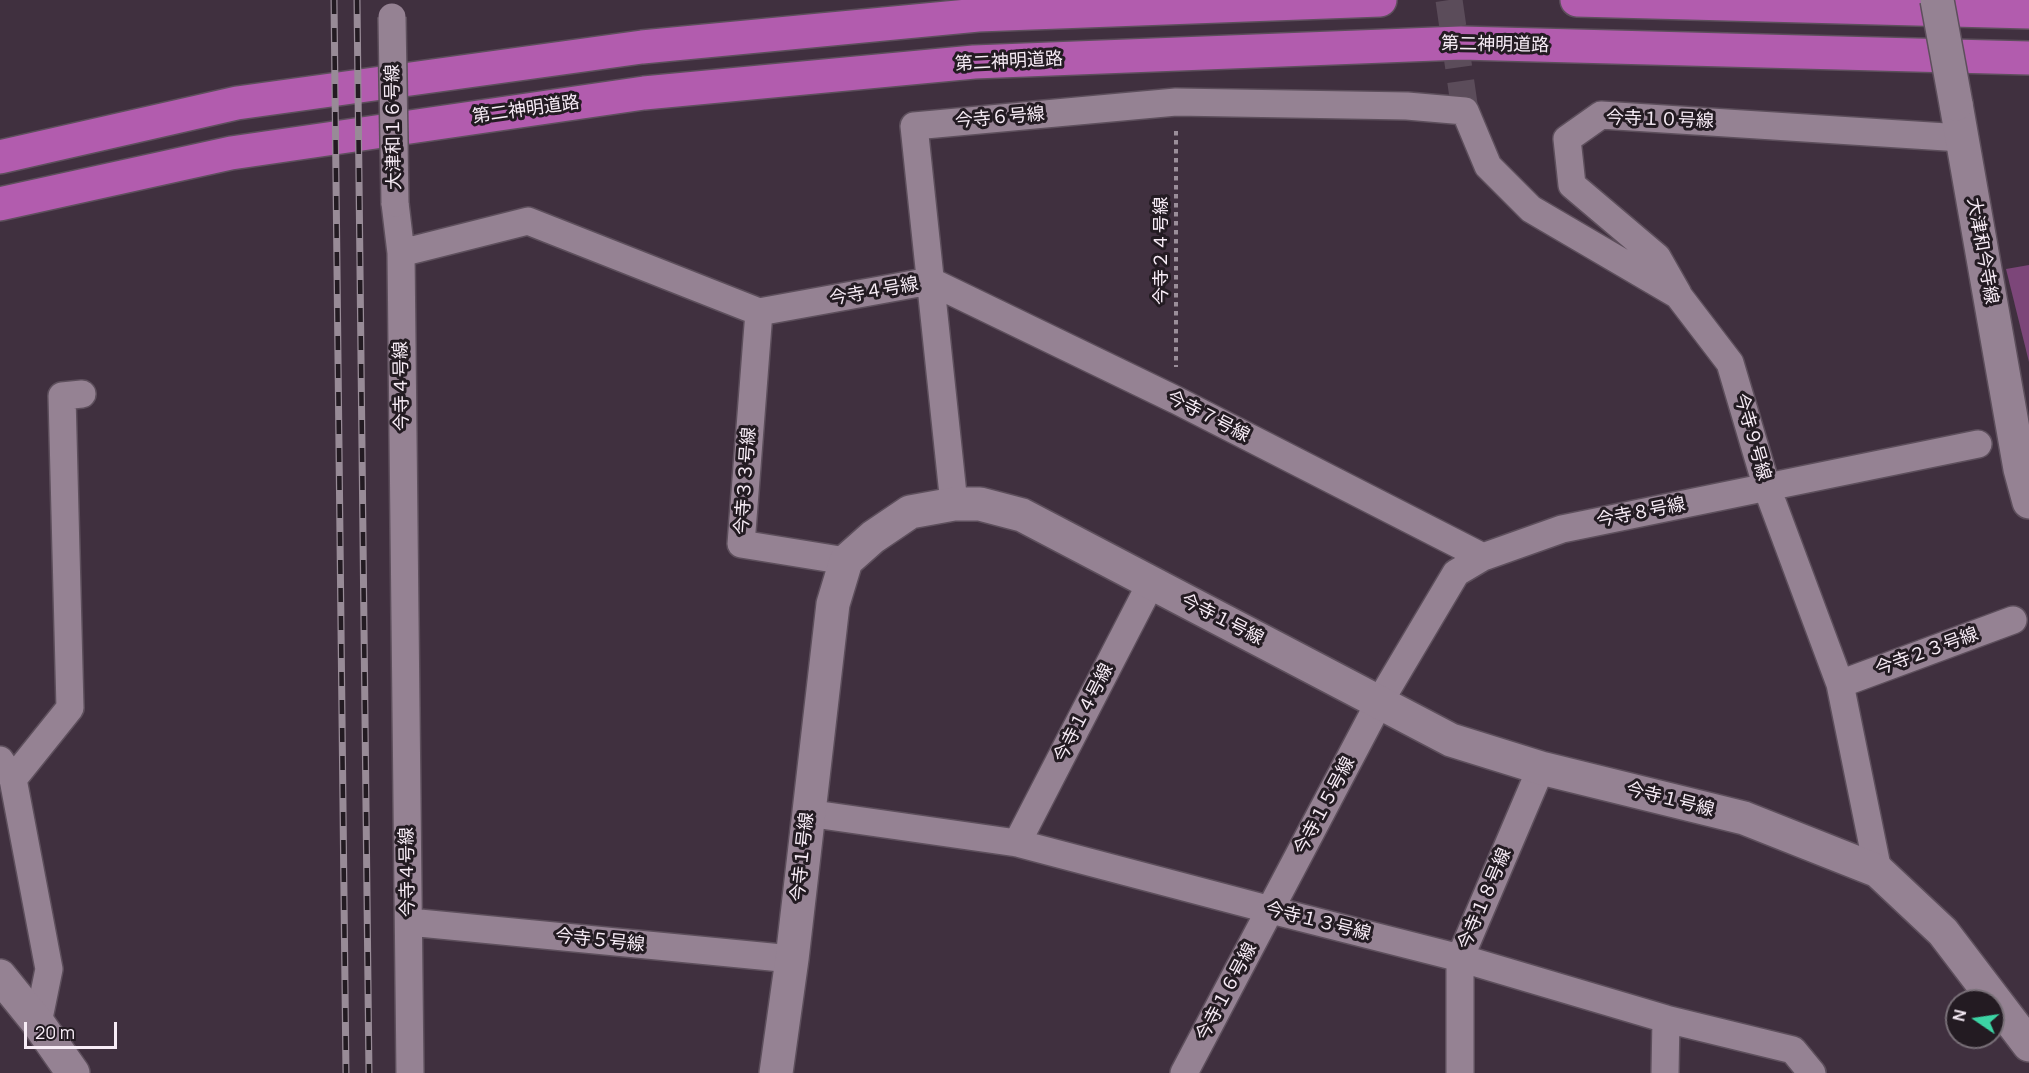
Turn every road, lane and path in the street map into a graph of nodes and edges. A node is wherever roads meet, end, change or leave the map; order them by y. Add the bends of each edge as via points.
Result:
1 (1380, 0) edge
2 (1577, 0) edge
3 (1937, 0) edge
4 (392, 9) edge
5 (2029, 12) edge
6 (2029, 58) edge
7 (1176, 102) junction
8 (1465, 111) joint
9 (1962, 138) junction
10 (0, 156) edge
11 (0, 204) edge
12 (400, 253) junction
13 (930, 282) junction
14 (1678, 296) junction
15 (759, 312) junction
16 (82, 394) dead end
17 (1176, 400) junction
18 (1978, 444) dead end
19 (1767, 488) junction
20 (2029, 502) edge
21 (954, 504) junction
22 (1483, 557) junction
23 (846, 561) junction
24 (1151, 583) junction
25 (2013, 620) dead end
26 (1840, 684) junction
27 (1380, 701) junction
28 (1541, 768) junction
29 (6, 769) edge
30 (807, 813) junction
31 (1017, 843) junction
32 (1878, 871) junction
33 (1271, 910) junction
34 (409, 922) junction
35 (1460, 958) junction
36 (792, 959) junction
37 (0, 976) edge
38 (1666, 1019) junction
39 (38, 1023) junction
40 (2029, 1045) edge
41 (73, 1073) edge
42 (410, 1073) edge
43 (776, 1073) edge
44 (1184, 1073) edge
45 (1460, 1073) edge
46 (1665, 1073) edge
47 (1812, 1073) edge

1 - 10 highway via 978,15 642,47 237,103
2 - 5 highway
3 - 9 street, 大津和今寺線, bridge
4 - 12 street, 大津和１６号線, bridge via 395,203
6 - 11 highway, 第二神明道路 via 1461,43 974,62 644,93 231,153
7 - 8 street, 今寺６号線 via 1407,106
7 - 13 street, 今寺６号線 via 914,126
7 - 17 path, 今寺２４号線
8 - 14 street, 今寺９号線 via 1488,166 1531,209
9 - 14 street, 今寺１０号線 via 1601,115 1567,139 1572,185 1657,257
9 - 20 street, 大津和今寺線
12 - 15 street via 528,221
12 - 34 street, 今寺４号線
13 - 15 street, 今寺４号線
13 - 17 street, 今寺７号線
13 - 21 street, 今寺６号線
14 - 19 street, 今寺９号線 via 1730,363
15 - 23 street, 今寺３３号線 via 741,544
16 - 29 street via 62,396 70,708
17 - 22 street, 今寺７号線
18 - 19 street, 今寺８号線
19 - 22 street, 今寺８号線 via 1562,529
19 - 26 street, 今寺９号線
21 - 23 street, 今寺１号線 via 910,512
21 - 24 street, 今寺１号線 via 980,504 1022,515
22 - 27 street, 今寺８号線 via 1456,573
23 - 30 street, 今寺１号線 via 832,604
24 - 27 street, 今寺１号線
24 - 31 street, 今寺１４号線
25 - 26 street, 今寺２３号線
26 - 32 street, 今寺９号線
27 - 28 street, 今寺１号線 via 1451,740
27 - 33 street, 今寺１５号線
28 - 32 street, 今寺１号線 via 1744,818
28 - 35 street, 今寺１８号線
29 - 39 street via 49,969
30 - 31 street, 今寺１３号線
30 - 36 street, 今寺１号線
31 - 33 street, 今寺１３号線
32 - 40 street, 今寺１号線 via 1943,932
33 - 35 street, 今寺１３号線
33 - 44 street, 今寺１６号線
34 - 36 street, 今寺５号線
34 - 42 street, 今寺４号線
35 - 38 street, 今寺１３号線
35 - 45 street, 今寺１８号線
36 - 43 street, 今寺１号線
37 - 39 street
38 - 46 street
38 - 47 street, 今寺１３号線 via 1793,1050
39 - 41 street

